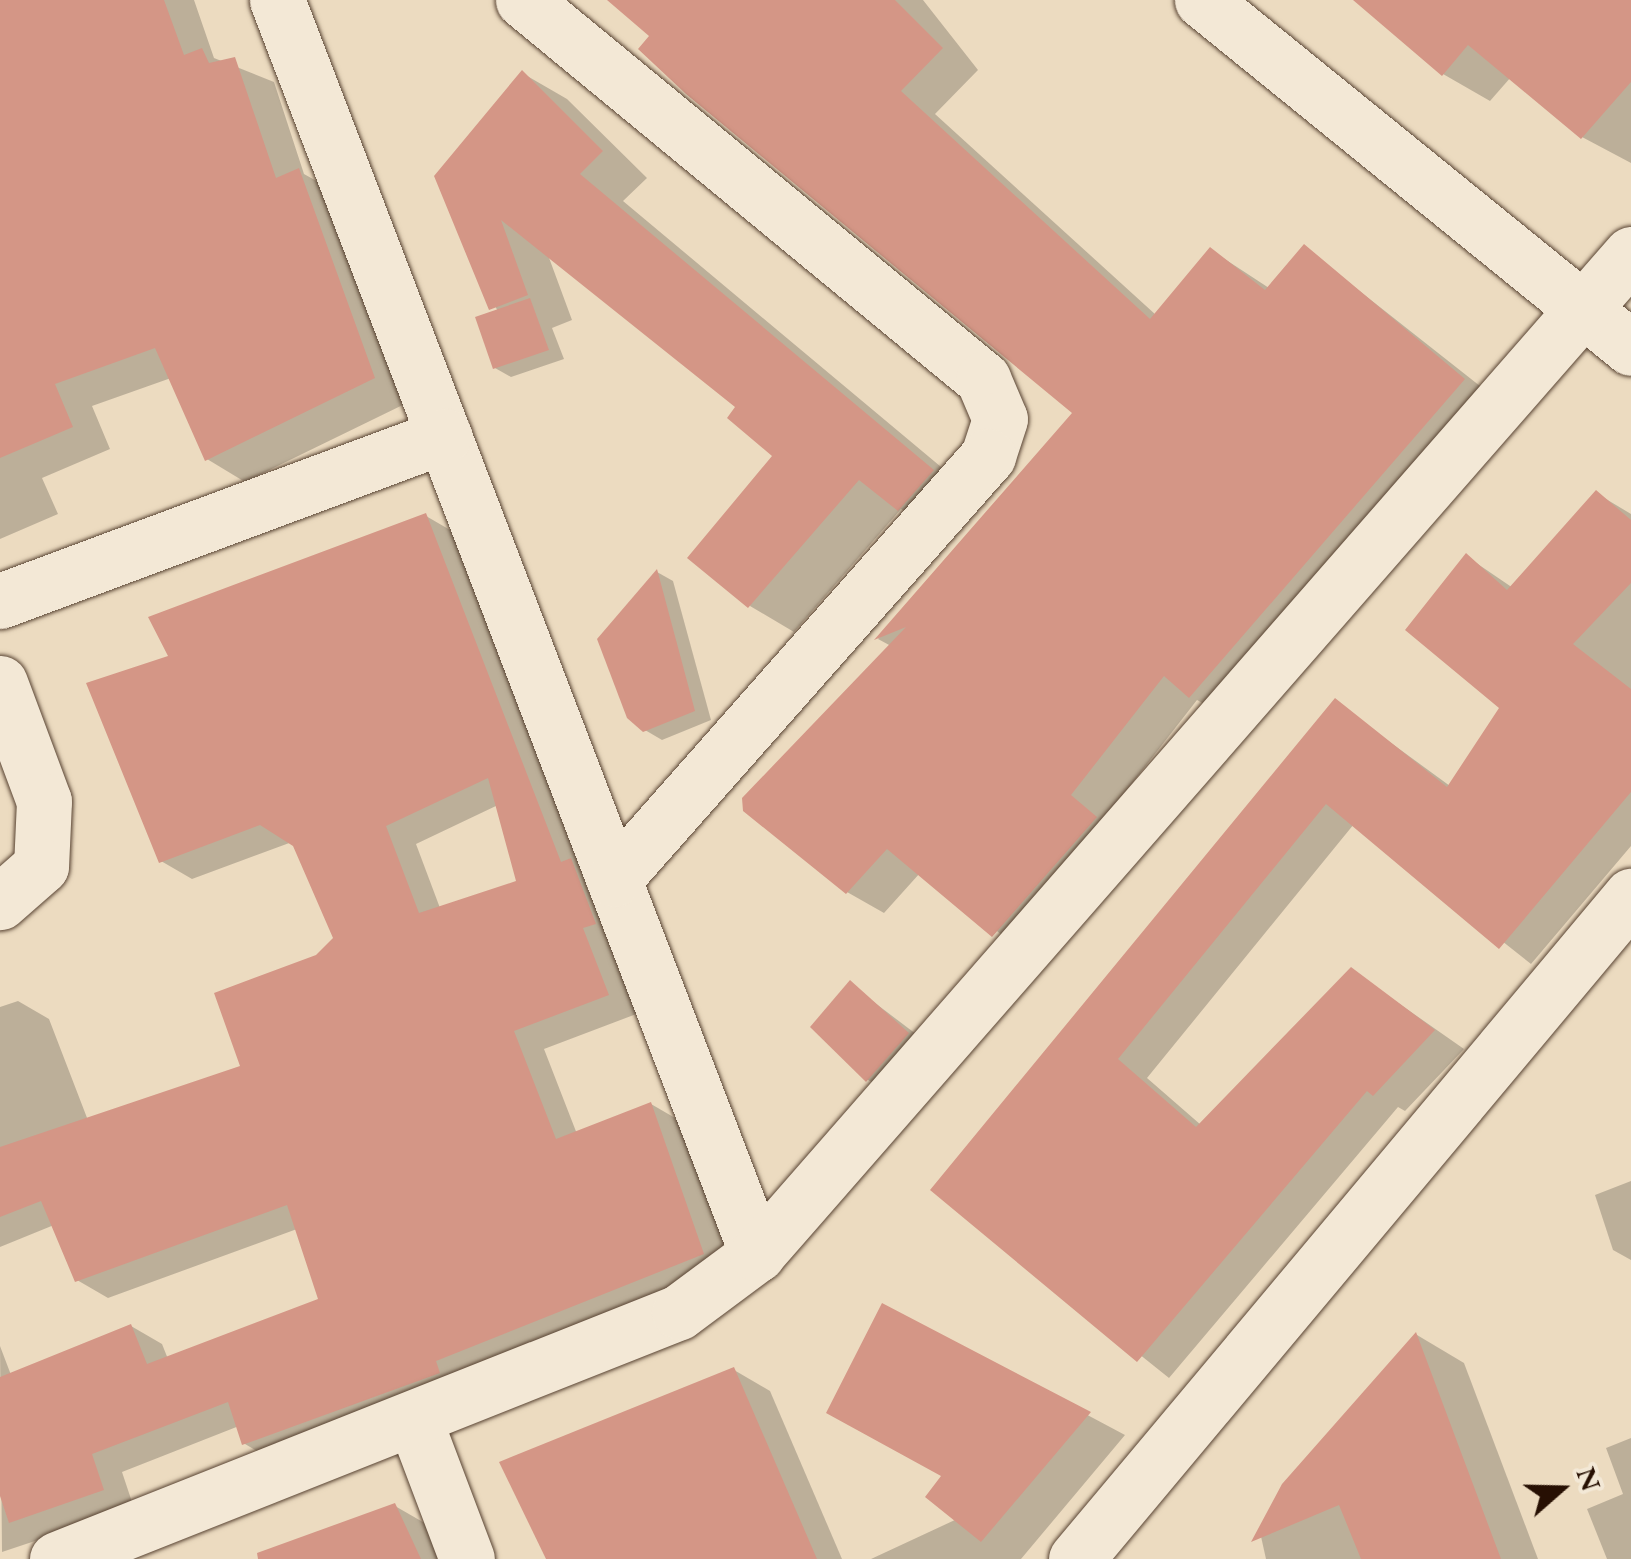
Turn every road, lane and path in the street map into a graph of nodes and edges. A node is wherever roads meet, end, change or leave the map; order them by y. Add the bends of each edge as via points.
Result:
1 (277, 0) edge
2 (523, 0) edge
3 (1202, 0) edge
4 (1631, 254) edge
5 (1583, 309) junction
6 (1631, 348) edge
7 (444, 436) junction
8 (0, 600) edge
9 (0, 683) edge
10 (614, 880) junction
11 (1631, 896) edge
12 (0, 902) edge
13 (757, 1254) junction
14 (416, 1424) junction
15 (58, 1559) edge
16 (467, 1559) edge
17 (1076, 1559) edge

1 - 7 street
2 - 10 street via 983,378 1000,419 988,456
3 - 5 street
4 - 5 street
5 - 6 street
5 - 13 street
7 - 8 street
7 - 10 street
9 - 12 street via 44,800 42,866
10 - 13 street
11 - 17 street
13 - 14 street via 679,1312
14 - 15 street
14 - 16 street

